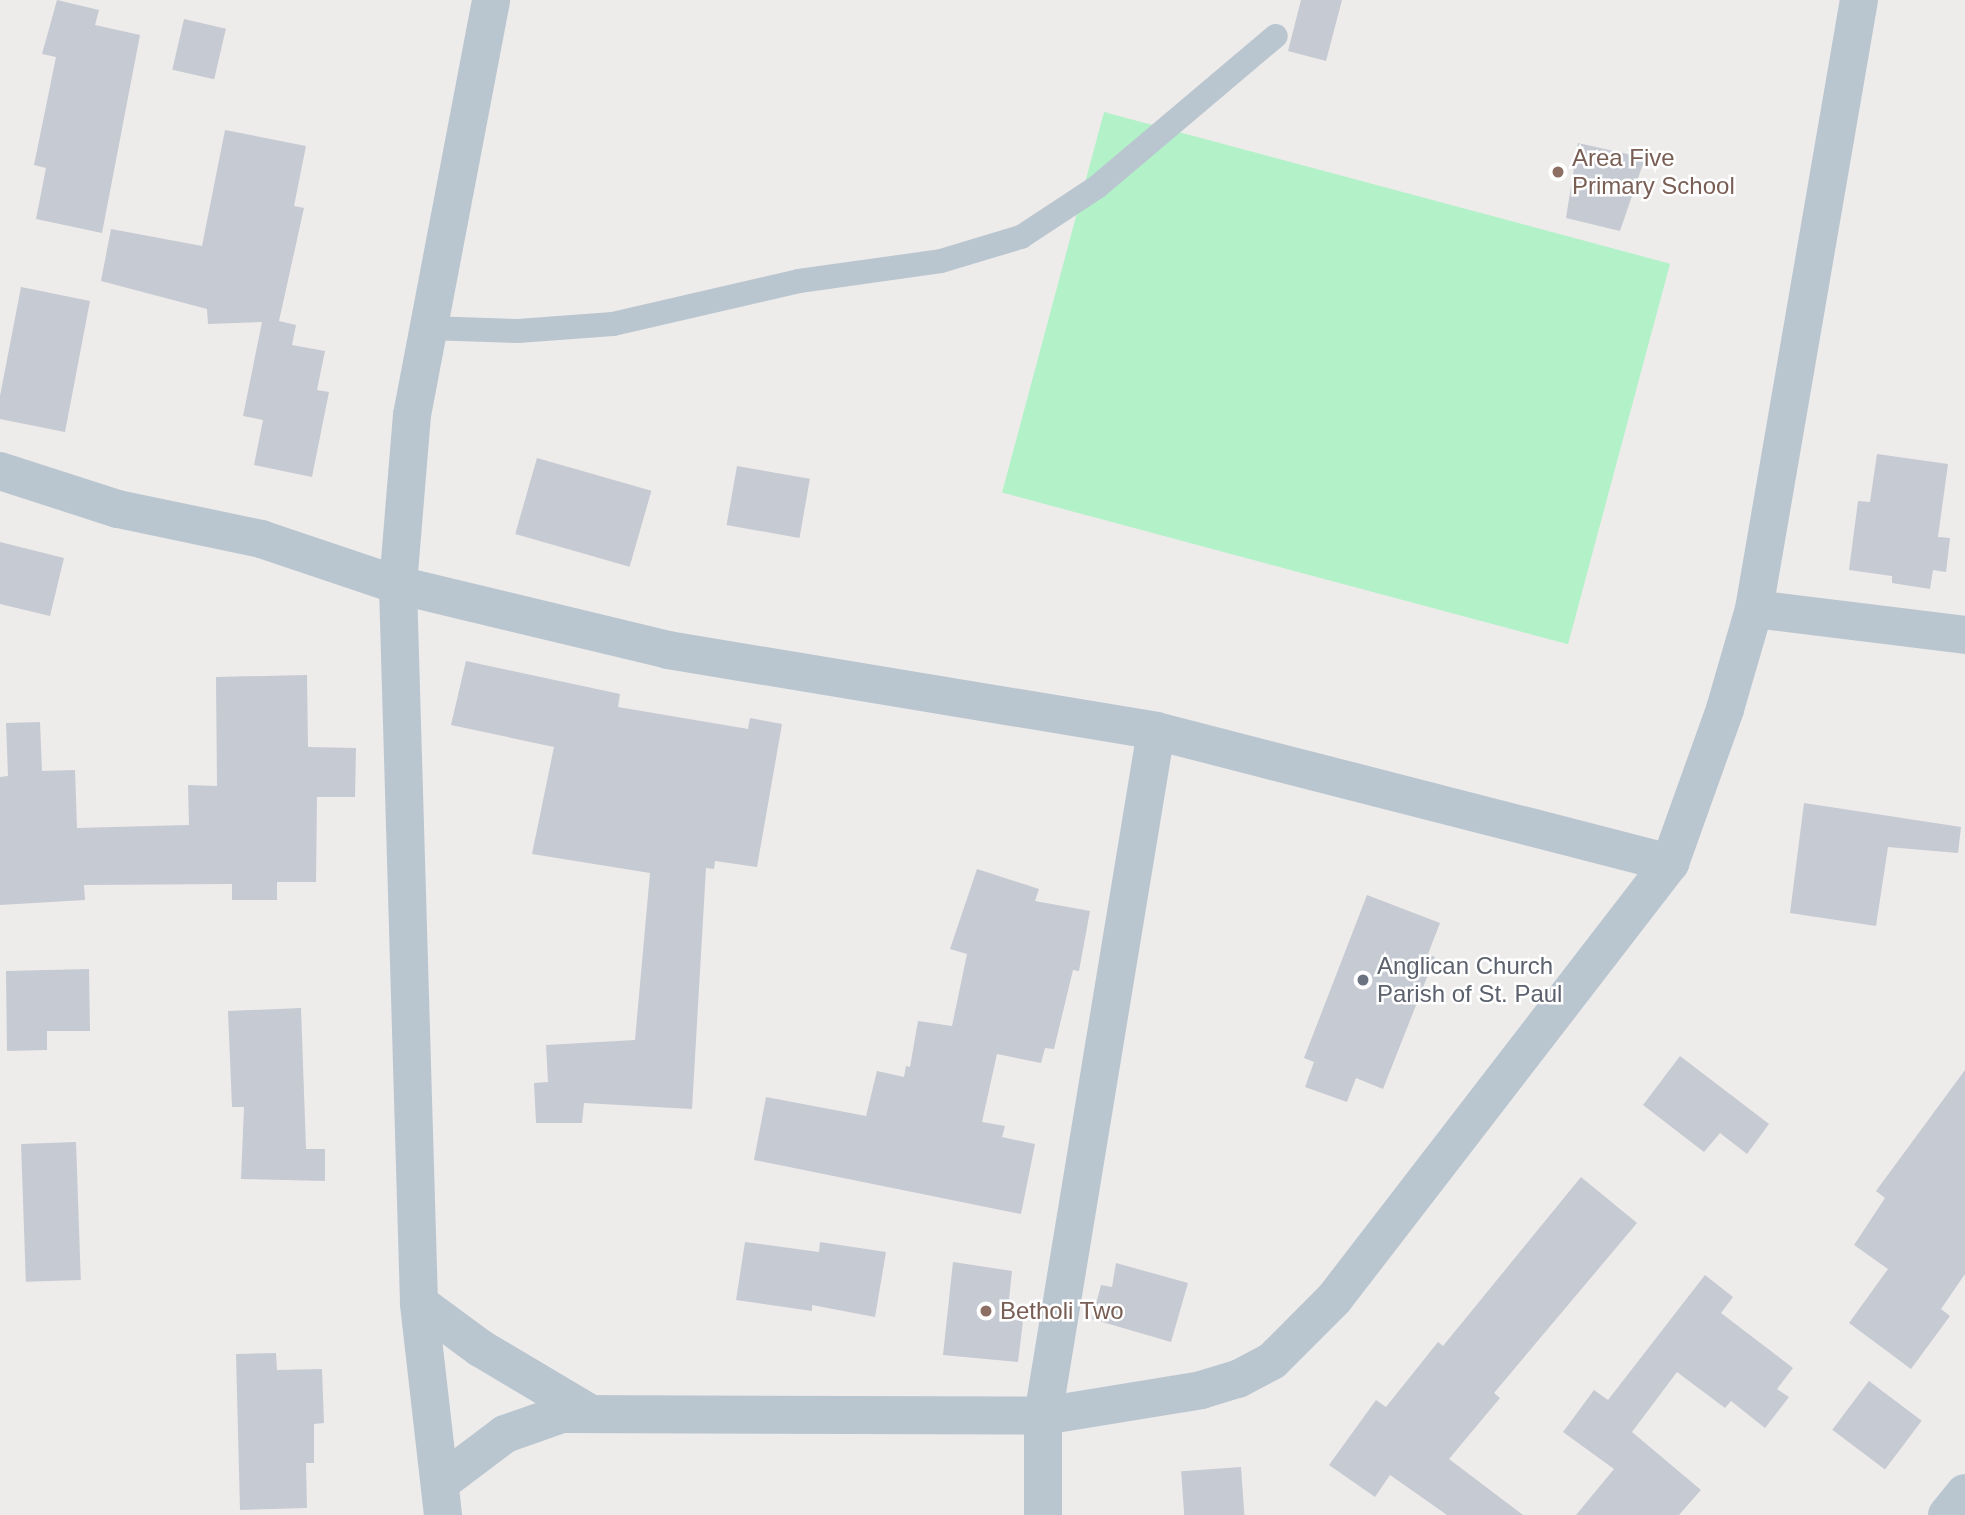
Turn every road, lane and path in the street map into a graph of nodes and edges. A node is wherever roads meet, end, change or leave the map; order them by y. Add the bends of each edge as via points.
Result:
1 (491, 0) edge
2 (1859, 0) edge
3 (1276, 36) dead end
4 (427, 328) junction
5 (0, 471) edge
6 (398, 585) junction
7 (1754, 609) junction
8 (1965, 635) edge
9 (1156, 731) junction
10 (1670, 863) junction
11 (419, 1303) junction
12 (586, 1411) junction
13 (1043, 1416) junction
14 (1965, 1493) edge
15 (442, 1499) edge
16 (1043, 1515) edge
17 (1947, 1515) edge

1 - 4 street
2 - 7 street
3 - 4 lane via 1097,187 1021,237 941,261 799,281 639,320 517,331
4 - 6 street via 412,415
5 - 6 street via 118,509 261,539
6 - 9 street via 668,650
6 - 11 street
7 - 8 street
7 - 10 street via 1725,709
9 - 10 street
9 - 13 street
10 - 13 street via 1378,1245 1334,1299 1272,1361 1238,1379 1201,1390
11 - 12 street via 480,1348
11 - 15 street
12 - 13 street
12 - 15 street via 531,1422 505,1434
13 - 16 street
14 - 17 street

